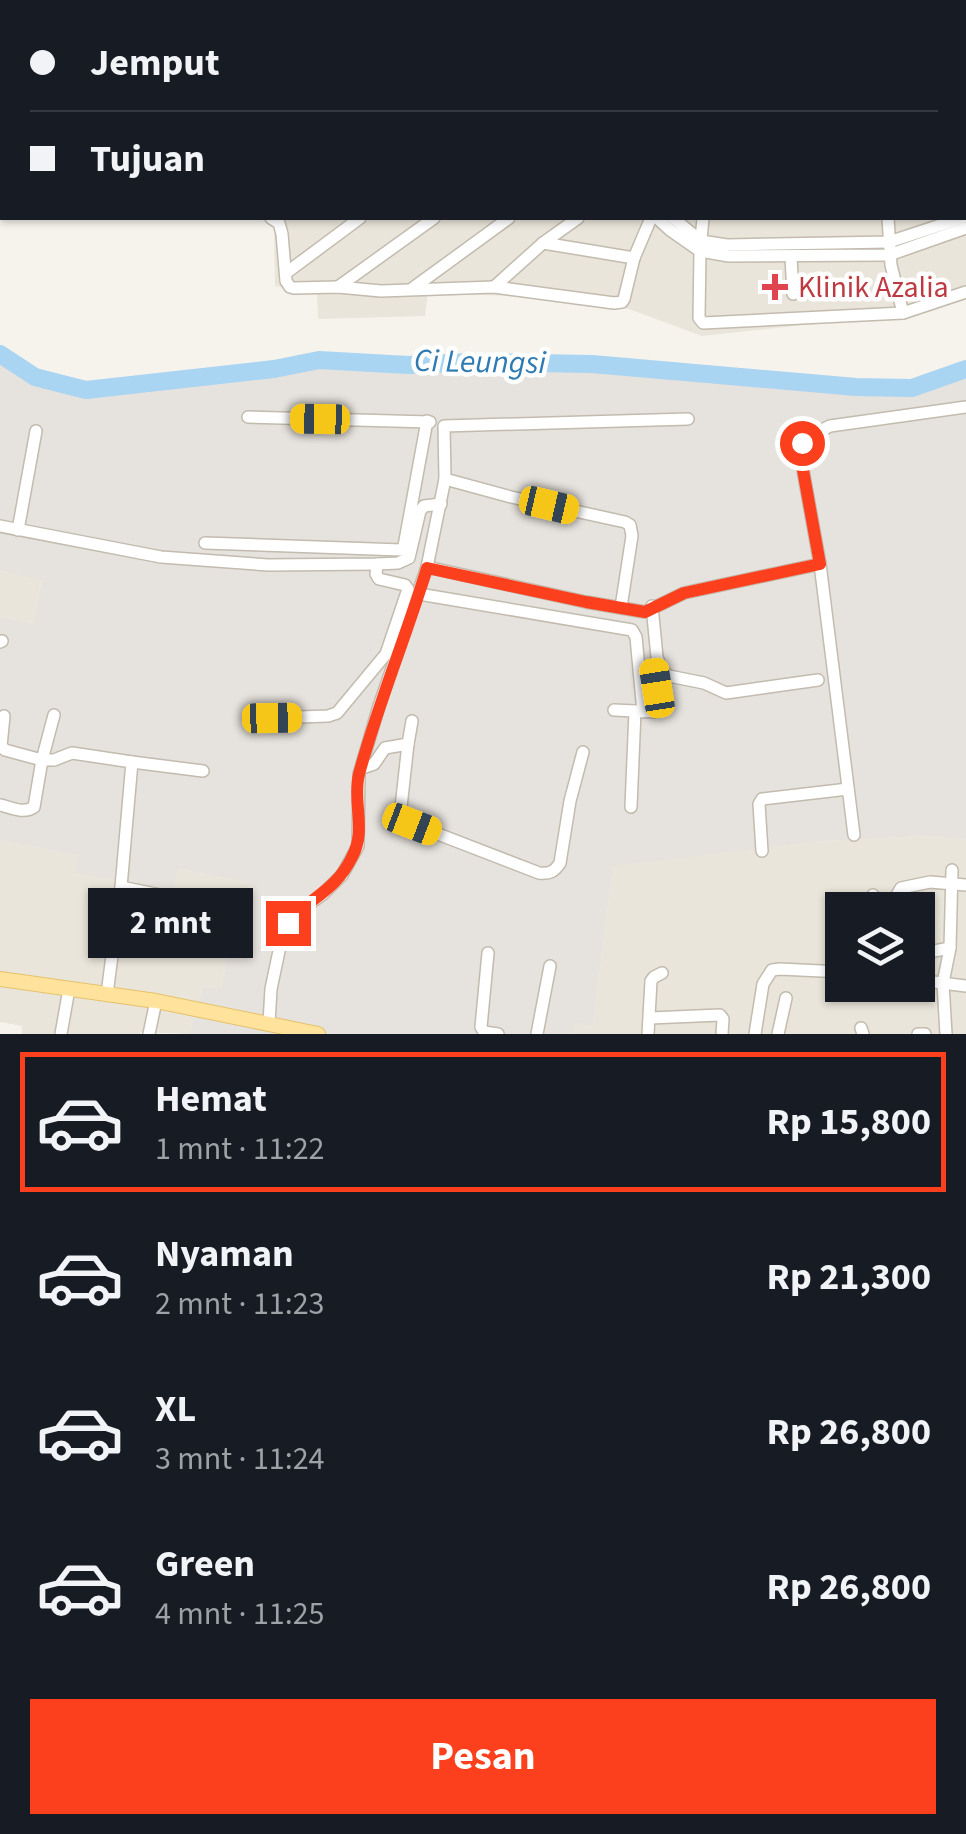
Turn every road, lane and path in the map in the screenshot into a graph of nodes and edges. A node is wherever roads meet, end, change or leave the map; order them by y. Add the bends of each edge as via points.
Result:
1 (278, 220) edge
2 (357, 220) edge
3 (429, 220) edge
4 (505, 220) edge
5 (575, 220) edge
6 (653, 220) edge
7 (657, 220) edge
8 (674, 220) edge
9 (702, 220) edge
10 (888, 220) edge
11 (957, 220) edge
12 (966, 228) edge
13 (544, 243) junction
14 (700, 246) junction
15 (889, 249) junction
16 (791, 257) junction
17 (634, 258) junction
18 (286, 273) junction
19 (338, 287) junction
20 (494, 287) junction
21 (413, 288) junction
22 (966, 292) edge
23 (793, 294) dead end
24 (902, 313) junction
25 (966, 407) edge
26 (248, 417) dead end
27 (688, 418) dead end
28 (427, 421) junction
29 (444, 426) junction
30 (36, 431) dead end
31 (445, 478) junction
32 (441, 504) junction
33 (0, 526) edge
34 (18, 530) junction
35 (205, 542) dead end
36 (268, 545) junction
37 (268, 564) junction
38 (377, 564) junction
39 (820, 564) junction
40 (427, 568) junction
41 (419, 594) junction
42 (620, 607) junction
43 (648, 609) junction
44 (818, 680) dead end
45 (614, 710) dead end
46 (639, 712) junction
47 (54, 715) dead end
48 (4, 716) dead end
49 (272, 718) dead end
50 (412, 720) dead end
51 (408, 744) junction
52 (584, 752) dead end
53 (42, 760) junction
54 (132, 762) junction
55 (362, 768) junction
56 (203, 771) dead end
57 (848, 789) junction
58 (1, 805) edge
59 (631, 807) dead end
60 (854, 835) dead end
61 (762, 850) dead end
62 (952, 870) dead end
63 (959, 885) edge
64 (121, 888) junction
65 (898, 892) edge
66 (200, 903) dead end
67 (952, 918) junction
68 (966, 918) edge
69 (950, 948) junction
70 (935, 951) edge
71 (488, 953) dead end
72 (550, 966) dead end
73 (825, 971) edge
74 (662, 974) dead end
75 (0, 980) edge
76 (935, 983) edge
77 (944, 984) junction
78 (966, 986) edge
79 (69, 989) junction
80 (107, 994) junction
81 (786, 998) dead end
82 (156, 1001) junction
83 (650, 1018) junction
84 (269, 1023) junction
85 (61, 1034) edge
86 (149, 1034) edge
87 (318, 1034) edge
88 (498, 1034) edge
89 (538, 1034) edge
90 (648, 1034) edge
91 (722, 1034) edge
92 (755, 1034) edge
93 (778, 1034) edge
94 (946, 1034) edge

1 - 18 street
2 - 18 street
3 - 19 street
4 - 21 street
5 - 13 street
6 - 17 street
7 - 14 street
8 - 14 street
9 - 14 street
10 - 15 street
11 - 15 street
12 - 15 street
13 - 17 street
13 - 20 street
14 - 15 street
14 - 16 street via 729,256
14 - 24 street via 699,318 706,324
15 - 16 street
15 - 24 street
16 - 23 street
17 - 20 street via 618,303
18 - 19 street via 294,288
19 - 21 street
20 - 21 street
22 - 24 street
25 - 39 street via 830,426 802,443
26 - 28 street
27 - 29 street
28 - 29 street
28 - 36 street via 401,550
29 - 31 street
30 - 34 street
31 - 32 street
31 - 42 street via 630,525
32 - 38 street via 420,511 409,558
32 - 40 street
33 - 34 street
34 - 37 street via 161,557
35 - 36 street
36 - 37 street
37 - 38 street
38 - 49 street via 379,579 408,589 386,654 337,714
39 - 43 street via 684,593
39 - 57 street
40 - 41 street
40 - 42 street
41 - 46 street via 632,630
41 - 55 street
42 - 43 street
43 - 44 street via 662,671 669,676 726,693
43 - 46 street via 656,710
45 - 46 street
46 - 59 street
47 - 53 street
48 - 53 street via 3,749
50 - 51 street
51 - 52 street via 401,807 407,820 548,874 560,863
51 - 55 street via 384,748 374,764
53 - 54 street via 72,753
53 - 58 street via 34,806 22,811
54 - 56 street
54 - 64 street
55 - 84 street via 358,846 342,875 283,932
57 - 60 street
57 - 61 street via 762,799
62 - 63 street
63 - 65 street via 930,882
63 - 67 street
64 - 66 street
64 - 80 street
67 - 68 street
67 - 69 street
69 - 70 street
69 - 77 street
71 - 88 street via 481,1026
72 - 89 street
73 - 92 street via 772,970 763,984
74 - 83 street via 652,978
75 - 79 main road
76 - 77 street
77 - 78 street
77 - 94 street
79 - 80 main road
79 - 85 street
80 - 82 main road
81 - 93 street
82 - 84 main road
82 - 86 street
83 - 90 street
83 - 91 street via 720,1015
84 - 87 main road

